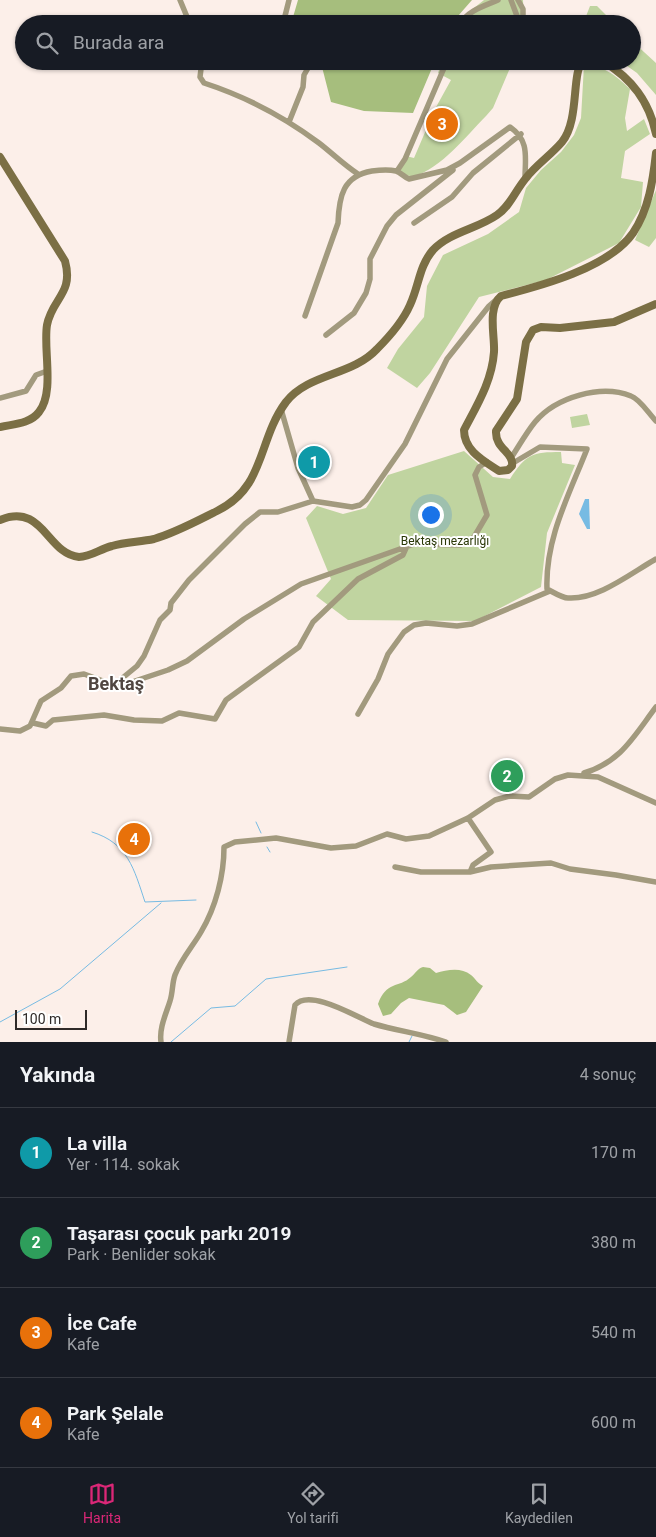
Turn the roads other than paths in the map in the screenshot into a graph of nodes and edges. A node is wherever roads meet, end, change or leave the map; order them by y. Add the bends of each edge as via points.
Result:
1 (180, 0) edge
2 (289, 0) edge
3 (498, 0) edge
4 (510, 0) edge
5 (518, 0) edge
6 (186, 15) edge
7 (285, 15) edge
8 (470, 15) edge
9 (517, 15) edge
10 (522, 15) edge
11 (201, 70) edge
12 (307, 70) edge
13 (443, 70) edge
14 (578, 70) edge
15 (616, 70) edge
16 (289, 122) junction
17 (521, 134) junction
18 (656, 134) edge
19 (656, 153) edge
20 (0, 157) edge
21 (460, 163) junction
22 (397, 171) junction
23 (358, 174) junction
24 (525, 179) junction
25 (414, 223) dead end
26 (497, 300) junction
27 (656, 304) edge
28 (305, 316) dead end
29 (326, 335) dead end
30 (47, 370) junction
31 (0, 398) edge
32 (281, 409) junction
33 (656, 420) edge
34 (0, 427) edge
35 (512, 460) junction
36 (487, 462) junction
37 (313, 501) junction
38 (0, 520) edge
39 (407, 546) junction
40 (656, 559) edge
41 (550, 591) junction
42 (114, 685) junction
43 (656, 707) edge
44 (358, 714) dead end
45 (33, 723) junction
46 (0, 729) edge
47 (581, 774) junction
48 (656, 803) edge
49 (468, 818) junction
50 (395, 867) dead end
51 (470, 872) junction
52 (656, 882) edge
53 (161, 1042) edge
54 (289, 1042) edge
55 (446, 1042) edge

1 - 6 street
2 - 7 street
3 - 8 street
4 - 9 street
5 - 10 street
11 - 16 street via 204,83 228,90
12 - 16 street
13 - 22 street
14 - 24 street via 574,118 568,134
15 - 18 street via 631,81 644,98
16 - 23 street
17 - 21 street via 510,127
17 - 24 street
17 - 25 street via 473,173 452,197
19 - 26 street via 654,179 647,204 634,232 625,242 582,270
20 - 30 street via 61,254 68,271 64,294 47,326
21 - 22 street via 447,170 409,179
21 - 29 street via 387,226 370,258 366,293 354,313
22 - 23 street
23 - 28 street via 348,180 338,223
24 - 32 street via 503,210 486,222 445,240 431,252 422,266 411,304 377,350 363,360 301,388
26 - 36 street via 494,308 493,365 487,386 464,430 467,445
26 - 37 street via 447,359 405,444 366,500 352,507
27 - 35 street via 614,322 533,330 526,342 517,399 496,431 498,444
30 - 31 street via 36,375 26,391
30 - 34 street via 44,400 39,412 28,421
32 - 37 street via 292,451
32 - 38 street via 242,494 218,511 170,533 145,541 110,546 81,557 68,553 34,521 10,516
33 - 35 street via 633,396 608,392 582,395 557,405 536,421
35 - 36 street via 511,468 502,472
35 - 41 street via 540,447 587,449 551,538 546,572 547,589
36 - 39 street via 475,475 487,515 474,536 455,546 423,543
37 - 42 street via 278,512 260,512 245,524 188,580 160,620 137,666
39 - 42 street via 300,584 244,618 178,666 123,685
39 - 45 street via 403,555 358,579 313,622 299,647 226,700 216,720 179,713 162,721 104,715 53,720 46,726
40 - 41 street via 595,593 568,599
41 - 44 street via 472,624 426,623 404,632 388,654
42 - 45 street via 84,674 70,676 61,688 41,702
43 - 47 street via 622,752 606,765
45 - 46 street via 20,731
47 - 48 street via 598,777
47 - 49 street via 555,779 529,797 503,796
49 - 51 street via 491,852 473,865
49 - 53 street via 429,836 406,839 386,834 356,846 331,848 276,838 235,842 224,847 217,894 202,930 174,977 160,1034
50 - 51 street via 421,872
51 - 52 street via 491,867 551,863 570,869
54 - 55 street via 295,1005 303,1001 333,1004 376,1024

